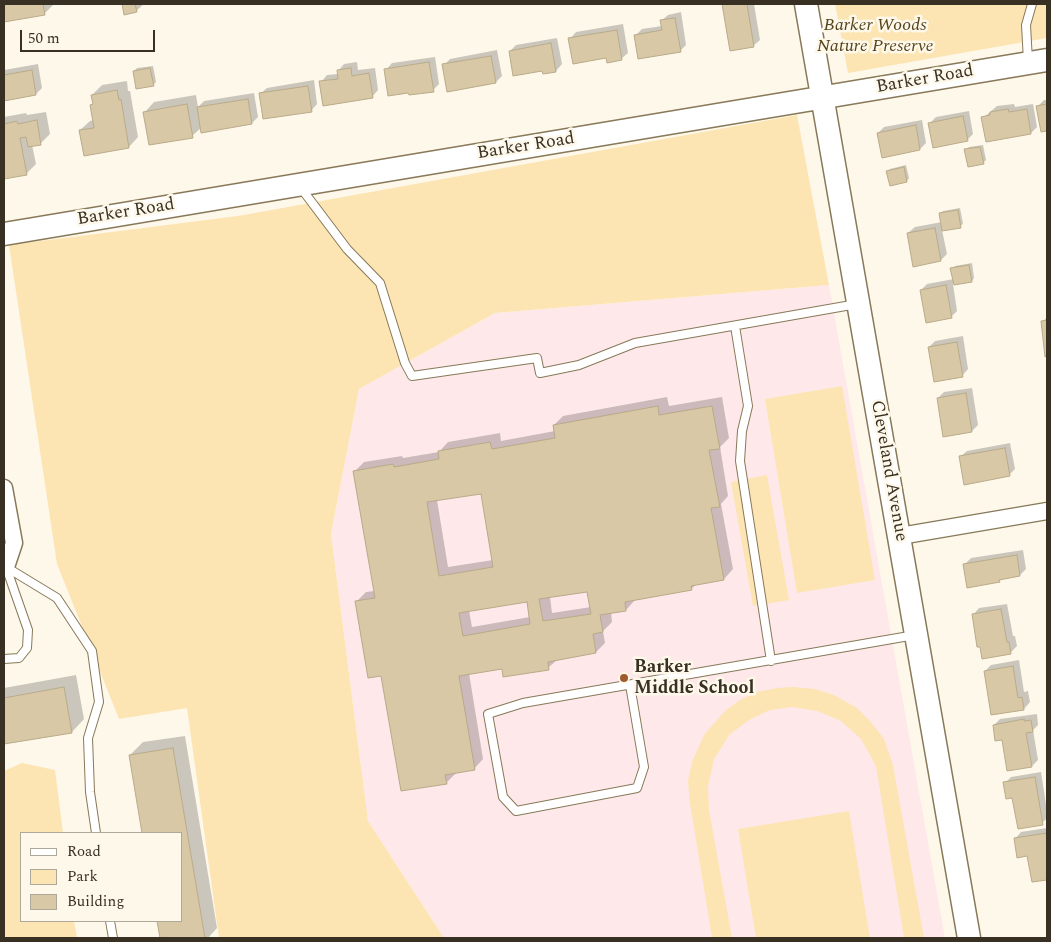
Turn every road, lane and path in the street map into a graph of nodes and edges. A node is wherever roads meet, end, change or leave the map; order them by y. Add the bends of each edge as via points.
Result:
1 (806, 4) edge
2 (1032, 4) edge
3 (1038, 61) edge
4 (823, 97) junction
5 (298, 185) junction
6 (4, 234) edge
7 (859, 304) junction
8 (735, 326) junction
9 (4, 488) edge
10 (1047, 511) edge
11 (900, 536) junction
12 (5, 568) edge
13 (917, 635) junction
14 (4, 659) edge
15 (771, 661) junction
16 (630, 685) junction
17 (96, 832) edge
18 (110, 922) edge
19 (113, 938) edge
20 (969, 938) edge

1 - 4 street, Cleveland Avenue
2 - 3 lane via 1026,25
3 - 4 street, Barker Road
4 - 5 street, Barker Road
4 - 7 street, Cleveland Avenue
5 - 6 street, Barker Road
5 - 8 lane via 346,249 380,283 412,376 537,358 540,373 579,365 635,343
7 - 8 lane
7 - 11 street, Cleveland Avenue
8 - 15 lane via 748,406 740,461
9 - 12 street via 14,543
10 - 11 street
11 - 13 street, Cleveland Avenue
12 - 14 lane via 28,630 28,648 19,658
12 - 17 lane via 57,598 92,652 99,702 88,738 90,792
13 - 15 lane
13 - 20 street, Cleveland Avenue
15 - 16 lane
16 - 16 lane via 524,703 488,714 502,797 516,811 637,788 644,767
18 - 19 lane

